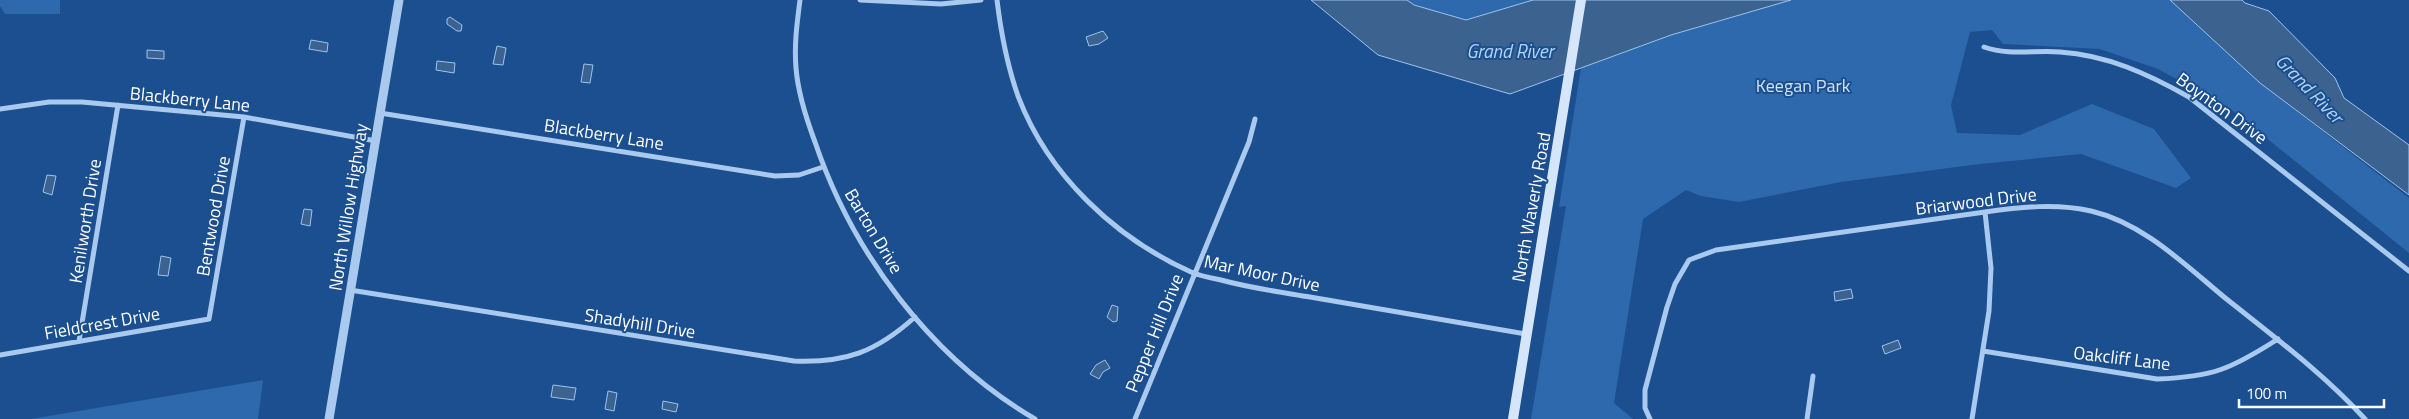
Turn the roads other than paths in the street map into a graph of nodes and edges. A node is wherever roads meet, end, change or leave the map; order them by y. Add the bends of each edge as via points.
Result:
1 (399, 0) edge
2 (800, 0) edge
3 (860, 0) edge
4 (981, 0) edge
5 (997, 0) edge
6 (1581, 0) edge
7 (1984, 47) dead end
8 (118, 106) junction
9 (0, 109) edge
10 (380, 113) junction
11 (244, 117) junction
12 (1255, 119) dead end
13 (376, 141) junction
14 (823, 167) junction
15 (1985, 212) junction
16 (2409, 271) edge
17 (1193, 273) junction
18 (350, 290) junction
19 (915, 317) junction
20 (210, 319) joint
21 (1526, 334) junction
22 (2278, 339) junction
23 (79, 341) junction
24 (1983, 351) junction
25 (0, 355) edge
26 (1813, 376) dead end
27 (329, 419) edge
28 (1035, 419) edge
29 (1135, 419) edge
30 (1513, 419) edge
31 (1650, 419) edge
32 (1807, 419) edge
33 (1972, 419) edge
34 (2365, 419) edge

1 - 10 street, North Willow Highway
2 - 14 street, Barton Drive via 796,26 796,70 805,113
3 - 4 street via 941,4
5 - 17 street, Mar Moor Drive via 1003,44 1018,96 1050,157 1076,190 1115,226
6 - 21 main road, North Waverly Road
7 - 16 street, Boynton Drive via 2007,53 2077,54 2129,67 2158,79 2189,97
8 - 9 street, Blackberry Lane via 49,102
8 - 11 street, Blackberry Lane
8 - 23 street, Kenilworth Drive
10 - 13 street, North Willow Highway
10 - 14 street, Blackberry Lane via 774,176 798,175
11 - 13 street, Blackberry Lane
11 - 20 street, Bentwood Drive
12 - 17 street, Pepper Hill Drive via 1249,142
13 - 18 street, North Willow Highway
14 - 19 street, Barton Drive via 863,246
15 - 22 street, Briarwood Drive via 2029,206 2062,206 2092,211 2121,221 2155,241
15 - 24 street via 1991,268
15 - 31 street, Briarwood Drive via 1716,250 1689,260 1667,307 1645,390 1645,408
17 - 21 street, Mar Moor Drive via 1256,288
17 - 29 street, Pepper Hill Drive
18 - 19 street, Shadyhill Drive via 794,361 836,360 858,355 897,333
18 - 27 street, North Willow Highway
19 - 28 street, Barton Drive via 968,371
20 - 23 street, Fieldcrest Drive
21 - 30 main road, North Waverly Road
22 - 24 street, Oakcliff Lane via 2240,363 2216,373 2164,379
22 - 34 street, Briarwood Drive via 2318,372
23 - 25 street, Fieldcrest Drive
24 - 33 street
26 - 32 street

